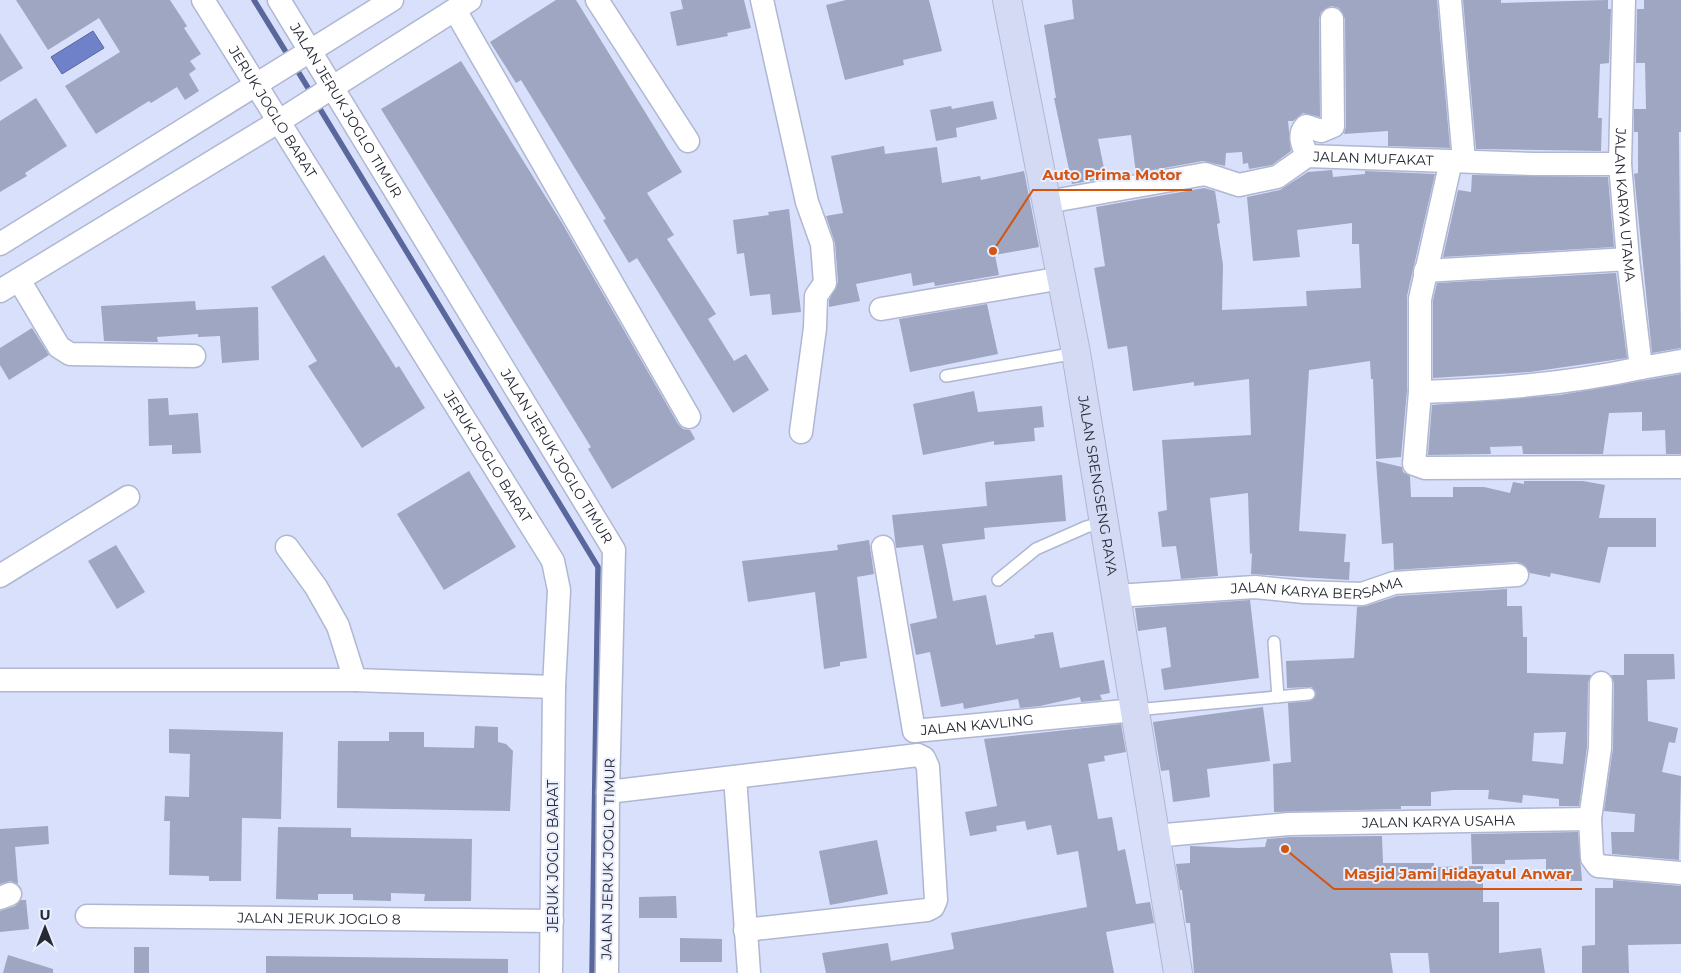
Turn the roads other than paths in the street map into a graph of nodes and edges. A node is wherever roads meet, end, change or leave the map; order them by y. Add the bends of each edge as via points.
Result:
1 (203, 0) edge
2 (279, 0) edge
3 (392, 0) edge
4 (598, 0) edge
5 (762, 0) edge
6 (1007, 0) edge
7 (1450, 0) edge
8 (1624, 0) edge
9 (463, 5) edge
10 (1332, 19) dead end
11 (309, 52) junction
12 (258, 85) junction
13 (333, 87) junction
14 (280, 121) junction
15 (688, 141) dead end
16 (1307, 156) junction
17 (1457, 162) junction
18 (1620, 164) junction
19 (1048, 202) junction
20 (0, 244) edge
21 (1628, 259) junction
22 (1425, 271) junction
23 (1062, 278) junction
24 (9, 285) edge
25 (881, 308) dead end
26 (1076, 353) junction
27 (194, 356) dead end
28 (1681, 361) edge
29 (1641, 368) junction
30 (946, 376) dead end
31 (1420, 392) junction
32 (689, 417) dead end
33 (801, 432) dead end
34 (1681, 467) edge
35 (128, 497) dead end
36 (1104, 522) junction
37 (286, 547) dead end
38 (883, 547) dead end
39 (1517, 574) dead end
40 (0, 576) edge
41 (998, 580) dead end
42 (1116, 596) junction
43 (1274, 642) dead end
44 (0, 680) edge
45 (355, 680) junction
46 (1601, 683) dead end
47 (554, 687) junction
48 (1309, 694) dead end
49 (1278, 697) junction
50 (1148, 708) junction
51 (735, 777) junction
52 (608, 792) junction
53 (1590, 819) junction
54 (1154, 836) junction
55 (1681, 873) edge
56 (87, 916) dead end
57 (552, 921) junction
58 (745, 930) junction
59 (551, 973) edge
60 (607, 973) edge
61 (749, 973) edge
62 (1178, 973) edge

1 - 12 street, JERUK JOGLO BARAT
2 - 11 street, JALAN JERUK JOGLO TIMUR
3 - 11 street
4 - 15 street
5 - 33 street via 807,202 822,244 825,283 816,296 815,328
6 - 19 main road, JALAN SRENGSENG RAYA
7 - 17 street
8 - 18 street, JALAN KARYA UTAMA
9 - 13 street
9 - 32 street
10 - 16 street via 1332,126 1321,131 1306,126 1300,136
11 - 12 street
11 - 13 street, JALAN JERUK JOGLO TIMUR
12 - 14 street, JERUK JOGLO BARAT
12 - 20 street
13 - 14 street
13 - 52 street, JALAN JERUK JOGLO TIMUR via 614,550
14 - 24 street
14 - 47 street, JERUK JOGLO BARAT via 553,560 559,590
16 - 17 street, JALAN MUFAKAT
16 - 19 street, JALAN MUFAKAT via 1277,177 1239,185 1205,174
17 - 18 street, JALAN MUFAKAT
17 - 22 street
18 - 21 street, JALAN KARYA UTAMA
19 - 23 main road, JALAN SRENGSENG RAYA
21 - 22 street
21 - 29 street, JALAN KARYA UTAMA
22 - 31 street via 1418,318
23 - 25 street
23 - 26 main road, JALAN SRENGSENG RAYA
24 - 27 street via 59,347 70,354
26 - 30 lane
26 - 36 main road, JALAN SRENGSENG RAYA
28 - 29 street
29 - 31 street via 1549,384 1477,391
31 - 34 street via 1414,464 1425,468
35 - 40 street
36 - 41 lane via 1036,549
36 - 42 main road, JALAN SRENGSENG RAYA
37 - 45 street via 316,587 338,626
38 - 50 street, JALAN KAVLING via 914,730
39 - 42 street, JALAN KARYA BERSAMA via 1394,582 1362,594 1255,587
42 - 50 main road, JALAN SRENGSENG RAYA
43 - 49 lane
44 - 45 street
45 - 47 street
46 - 53 street via 1600,748
47 - 57 street, JERUK JOGLO BARAT
48 - 49 lane, JALAN KAVLING
49 - 50 lane, JALAN KAVLING
50 - 54 main road, JALAN SRENGSENG RAYA
51 - 52 street
51 - 58 street
51 - 58 street via 918,755 924,758 928,767 936,900 933,907
52 - 60 street, JALAN JERUK JOGLO TIMUR
53 - 54 street, JALAN KARYA USAHA via 1289,824
53 - 55 street via 1592,858 1598,866
54 - 62 main road, JALAN SRENGSENG RAYA
56 - 57 street, JALAN JERUK JOGLO 8
57 - 59 street, JERUK JOGLO BARAT
58 - 61 street

